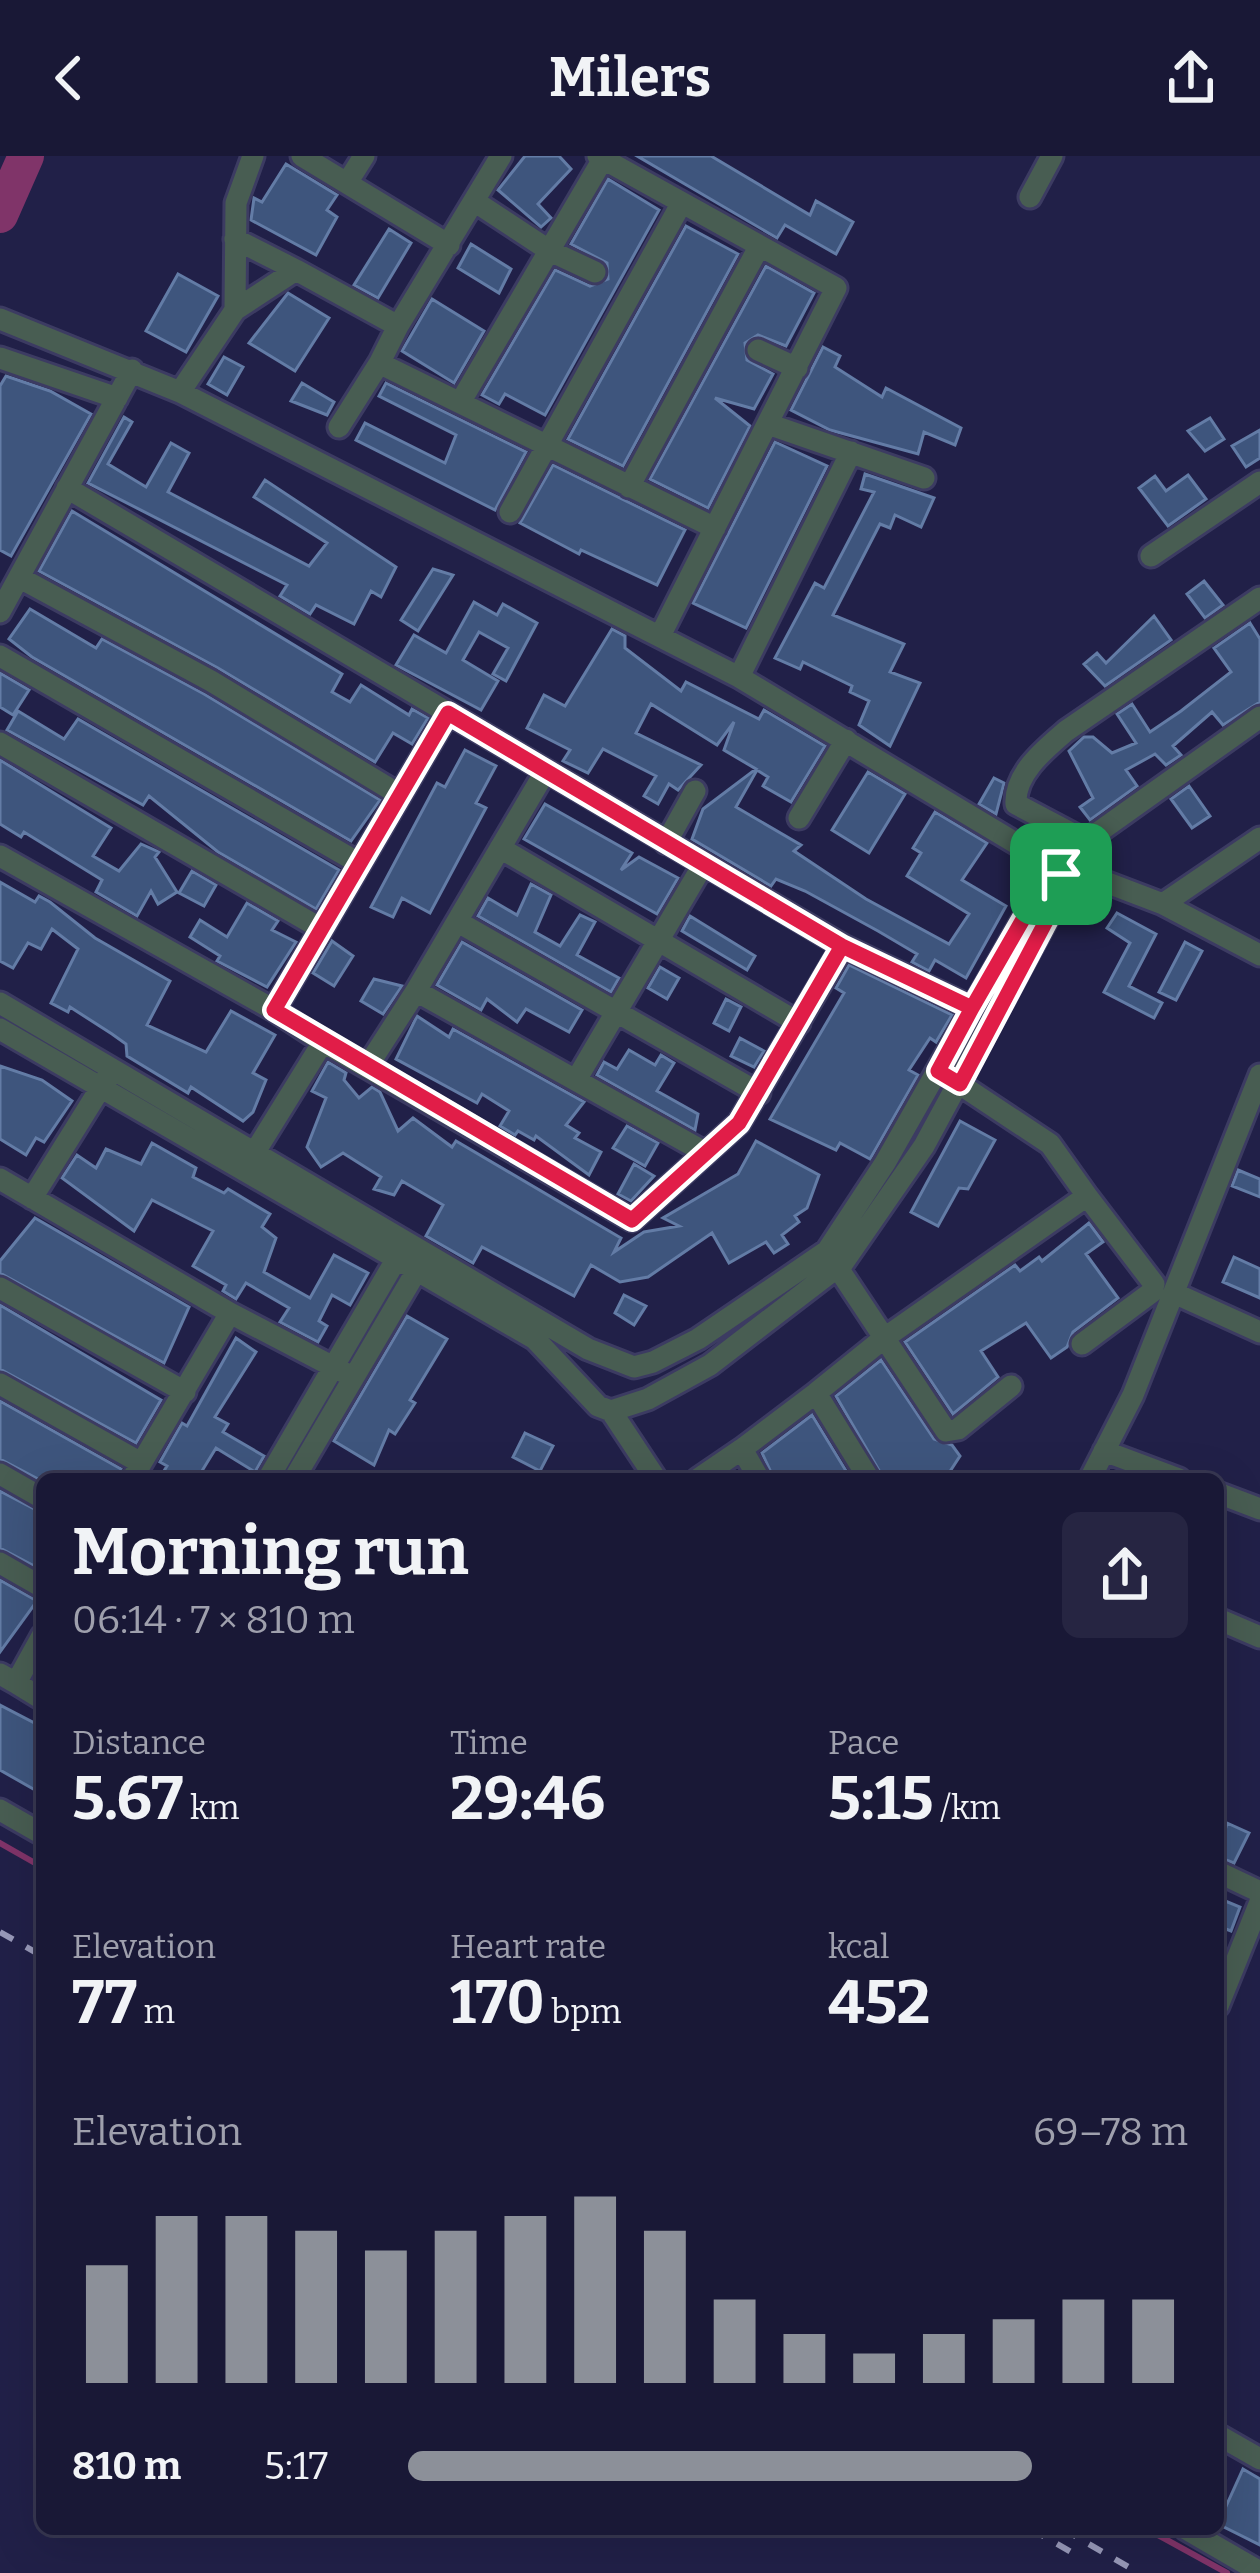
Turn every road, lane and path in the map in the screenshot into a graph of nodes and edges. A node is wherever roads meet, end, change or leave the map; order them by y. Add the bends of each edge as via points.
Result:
1 (253, 156) edge
2 (302, 156) edge
3 (364, 156) edge
4 (501, 156) edge
5 (1052, 156) edge
6 (601, 157) edge
7 (347, 183) junction
8 (1030, 197) dead end
9 (474, 201) junction
10 (681, 204) junction
11 (235, 239) junction
12 (449, 245) junction
13 (759, 247) junction
14 (550, 251) junction
15 (296, 270) junction
16 (595, 272) dead end
17 (235, 310) junction
18 (0, 319) edge
19 (398, 326) junction
20 (758, 350) dead end
21 (0, 358) edge
22 (380, 362) junction
23 (797, 368) junction
24 (132, 370) junction
25 (180, 392) junction
26 (117, 398) junction
27 (461, 401) junction
28 (768, 424) junction
29 (339, 427) dead end
30 (544, 446) junction
31 (851, 452) junction
32 (924, 478) dead end
33 (1260, 482) edge
34 (628, 487) junction
35 (67, 488) junction
36 (510, 512) dead end
37 (715, 528) junction
38 (1151, 556) dead end
39 (20, 578) junction
40 (1260, 598) edge
41 (0, 612) edge
42 (660, 636) junction
43 (0, 656) edge
44 (740, 677) junction
45 (448, 713) junction
46 (1260, 716) edge
47 (846, 740) junction
48 (0, 743) edge
49 (544, 772) junction
50 (694, 791) dead end
51 (400, 795) junction
52 (799, 818) dead end
53 (1260, 838) edge
54 (1086, 841) junction
55 (667, 843) junction
56 (500, 848) junction
57 (0, 856) edge
58 (357, 862) junction
59 (703, 865) junction
60 (1063, 871) junction
61 (1163, 904) junction
62 (458, 922) junction
63 (318, 927) junction
64 (659, 941) junction
65 (842, 946) junction
66 (1260, 955) edge
67 (416, 991) junction
68 (0, 1003) edge
69 (972, 1008) junction
70 (274, 1010) junction
71 (617, 1012) junction
72 (799, 1023) junction
73 (0, 1029) edge
74 (323, 1042) junction
75 (368, 1067) junction
76 (938, 1071) junction
77 (1260, 1076) edge
78 (106, 1079) junction
79 (576, 1080) junction
80 (960, 1084) junction
81 (759, 1093) junction
82 (706, 1154) junction
83 (250, 1160) junction
84 (0, 1179) edge
85 (1087, 1196) junction
86 (32, 1198) junction
87 (832, 1260) junction
88 (407, 1264) junction
89 (0, 1288) edge
90 (1174, 1293) junction
91 (230, 1313) junction
92 (1260, 1332) edge
93 (883, 1339) junction
94 (1082, 1344) dead end
95 (588, 1349) junction
96 (639, 1366) junction
97 (566, 1370) junction
98 (344, 1373) junction
99 (0, 1384) edge
100 (1011, 1386) dead end
101 (185, 1392) junction
102 (816, 1393) junction
103 (648, 1399) junction
104 (611, 1411) junction
105 (742, 1450) junction
106 (1104, 1451) junction
107 (137, 1471) edge
108 (272, 1473) edge
109 (297, 1473) edge
110 (652, 1473) edge
111 (707, 1473) edge
112 (756, 1473) edge
113 (865, 1473) edge
114 (1093, 1473) edge
115 (1163, 1473) edge
116 (0, 1474) edge
117 (36, 1495) edge
118 (1224, 1495) edge
119 (1260, 1509) edge
120 (0, 1563) edge
121 (36, 1584) edge
122 (1224, 1622) edge
123 (1260, 1637) edge
124 (36, 1643) edge
125 (8, 1678) edge
126 (36, 1695) edge
127 (0, 1810) edge
128 (36, 1831) edge
129 (1224, 1875) edge
130 (1260, 1892) edge
131 (1260, 1902) edge
132 (1224, 1979) edge
133 (1224, 2438) edge
134 (1260, 2459) edge
135 (1196, 2535) edge
136 (1260, 2572) edge

1 - 11 street via 236,203
2 - 7 street
3 - 7 street
4 - 9 street
5 - 8 street
6 - 10 street
6 - 14 street
7 - 12 street
9 - 12 street
9 - 14 street
10 - 13 street
10 - 30 street
11 - 15 street
11 - 17 street
12 - 19 street
13 - 23 street via 836,288
13 - 34 street
14 - 16 street
14 - 27 street
15 - 17 street
15 - 19 street
17 - 25 street
18 - 24 street
19 - 22 street
20 - 23 street
21 - 26 street
22 - 27 street
22 - 29 street
23 - 28 street
24 - 25 street
24 - 26 street
25 - 42 street
26 - 35 street
27 - 30 street
28 - 31 street
28 - 37 street
30 - 34 street
30 - 36 street
31 - 32 street
31 - 44 street
33 - 38 street
34 - 37 street
35 - 39 street
35 - 45 street
37 - 42 street
39 - 41 street
39 - 51 street
40 - 54 street via 1038,756 1016,804
42 - 44 street
43 - 58 street
44 - 47 street
45 - 49 street
45 - 51 street
46 - 54 street
47 - 52 street
47 - 60 street
48 - 63 street
49 - 55 street
49 - 56 street
50 - 55 street
51 - 58 street
53 - 61 street
54 - 60 street
55 - 59 street
56 - 62 street
56 - 64 street
57 - 70 street
58 - 63 street
59 - 64 street
59 - 65 street
60 - 61 street
60 - 69 street via 1045,881
60 - 80 street via 1062,891
61 - 66 street
62 - 67 street
62 - 71 street
63 - 70 street
64 - 71 street
64 - 72 street
65 - 69 street
65 - 72 street
67 - 75 street
67 - 79 street
68 - 78 street
69 - 76 street
70 - 74 street
71 - 79 street
71 - 81 street
72 - 81 street
73 - 78 street
74 - 75 street
74 - 83 street
75 - 82 street via 624,1219 639,1216
76 - 80 street
76 - 87 street
77 - 90 street
78 - 83 street
78 - 86 street
79 - 82 street
80 - 85 street via 1049,1144
80 - 87 street via 896,1193
81 - 82 street
83 - 88 street
83 - 95 street
84 - 86 street
85 - 93 street
85 - 94 street via 1154,1283
86 - 91 street
87 - 93 street
87 - 96 street
87 - 103 street via 710,1365
88 - 97 street via 536,1339
88 - 98 street
89 - 101 street
90 - 92 street
90 - 106 street
91 - 98 street
91 - 101 street
93 - 100 street via 946,1431
93 - 102 street
95 - 96 street
95 - 97 street
96 - 103 street
97 - 104 street
98 - 108 street
98 - 109 street
99 - 107 street
101 - 107 street
102 - 105 street
102 - 113 street
103 - 104 street
104 - 110 street
105 - 111 street
105 - 112 street
106 - 114 street
106 - 115 street
116 - 117 street
118 - 119 street
120 - 121 street
122 - 123 street
124 - 125 street
125 - 126 street
127 - 128 street
129 - 130 street
131 - 132 street
133 - 134 street
135 - 136 street

